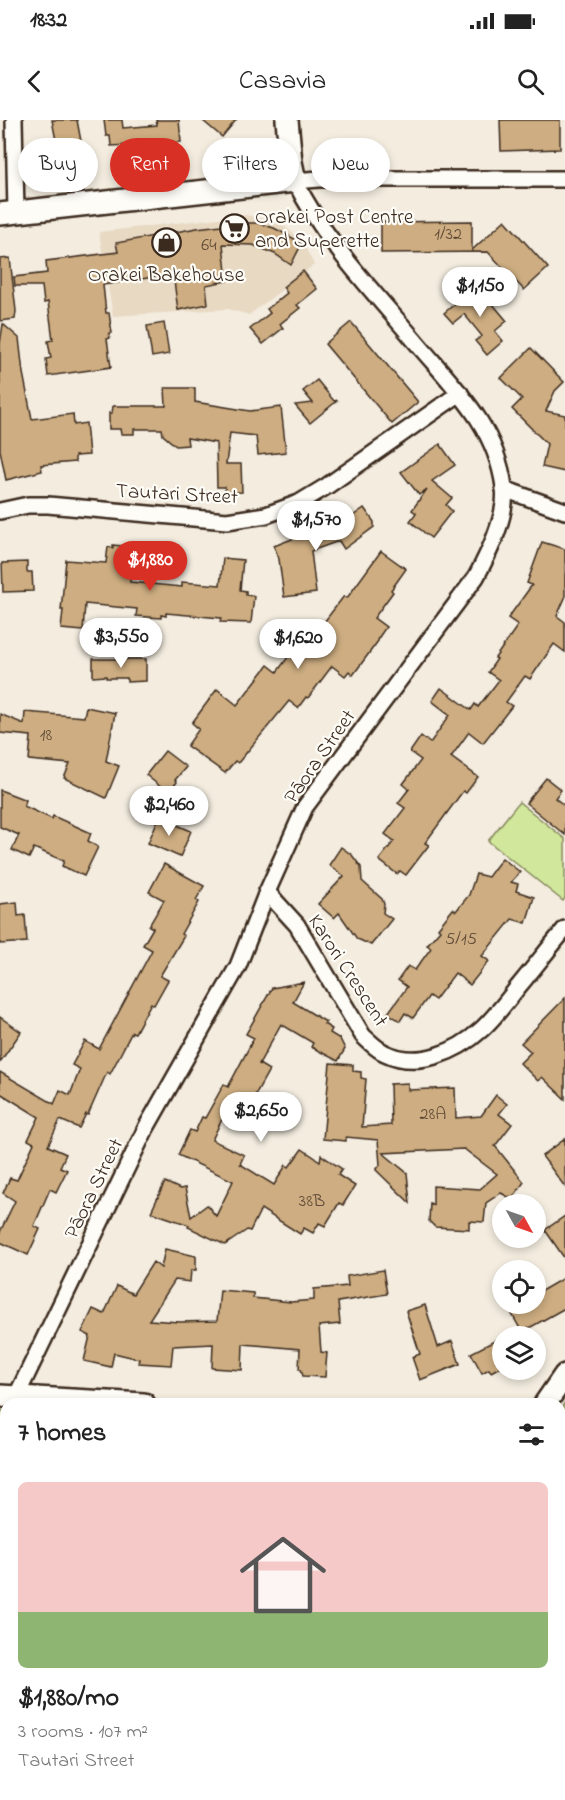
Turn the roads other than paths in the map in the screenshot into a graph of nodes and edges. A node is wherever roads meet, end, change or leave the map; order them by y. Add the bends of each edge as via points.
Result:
1 (14, 120) edge
2 (286, 120) edge
3 (288, 138) edge
4 (565, 180) edge
5 (299, 181) edge
6 (299, 188) edge
7 (202, 191) edge
8 (8, 213) edge
9 (460, 393) junction
10 (504, 489) junction
11 (0, 511) edge
12 (565, 511) edge
13 (267, 892) junction
14 (565, 929) edge
15 (565, 1375) edge
16 (8, 1396) edge
17 (42, 1398) edge
18 (549, 1398) edge

1 - 8 street
2 - 3 street
4 - 5 street
6 - 9 street, Pāora Street via 338,250
7 - 8 street
9 - 10 street, Pāora Street via 486,429
9 - 11 street, Tautari Street via 327,486 299,503 266,515 227,521 48,505
10 - 12 street
10 - 13 street, Pāora Street via 493,546 476,577 305,807
13 - 14 street, Karori Crescent via 297,926 363,1036 384,1053 410,1059 439,1055 469,1040 496,1014
13 - 16 street, Pāora Street via 238,966 146,1128
15 - 18 street
16 - 17 street

